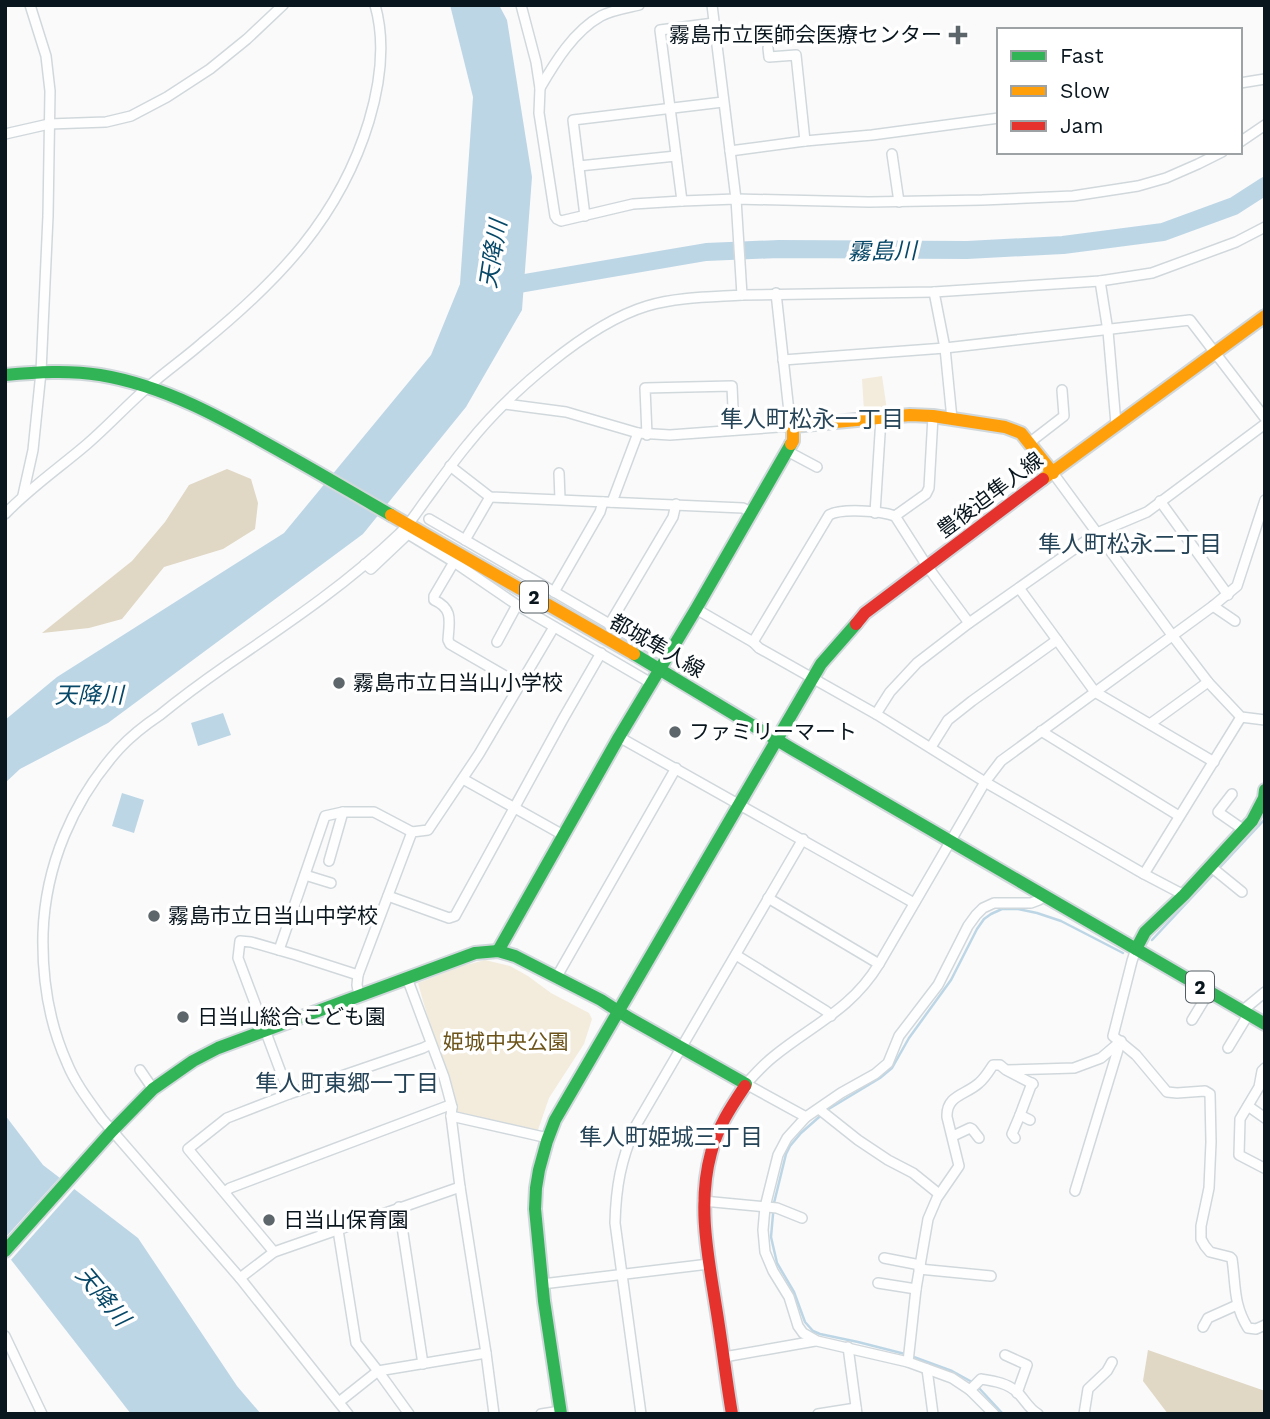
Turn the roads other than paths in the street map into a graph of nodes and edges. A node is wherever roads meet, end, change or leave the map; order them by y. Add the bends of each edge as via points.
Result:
1 (30, 5) edge
2 (283, 5) edge
3 (375, 5) edge
4 (521, 5) edge
5 (639, 5) edge
6 (712, 5) edge
7 (713, 23) junction
8 (768, 48) dead end
9 (1265, 79) edge
10 (1242, 83) edge
11 (540, 88) junction
12 (723, 102) junction
13 (671, 108) junction
14 (997, 118) edge
15 (49, 124) junction
16 (1265, 125) edge
17 (5, 134) edge
18 (805, 141) junction
19 (1242, 141) edge
20 (730, 151) junction
21 (892, 154) dead end
22 (1218, 154) edge
23 (676, 156) junction
24 (579, 166) junction
25 (736, 200) junction
26 (682, 201) junction
27 (899, 202) junction
28 (585, 216) junction
29 (1263, 231) edge
30 (1100, 281) junction
31 (742, 292) junction
32 (934, 292) junction
33 (776, 293) junction
34 (1265, 316) edge
35 (1108, 331) junction
36 (945, 348) junction
37 (1214, 352) junction
38 (783, 360) junction
39 (41, 372) junction
40 (5, 375) edge
41 (151, 387) junction
42 (1062, 390) dead end
43 (505, 404) junction
44 (933, 416) junction
45 (881, 418) junction
46 (1265, 418) edge
47 (952, 419) junction
48 (1116, 424) junction
49 (1265, 424) edge
50 (793, 426) junction
51 (734, 430) junction
52 (643, 434) junction
53 (1029, 443) junction
54 (787, 451) junction
55 (450, 466) junction
56 (817, 467) dead end
57 (1053, 472) junction
58 (559, 473) dead end
59 (23, 495) junction
60 (490, 497) junction
61 (560, 499) junction
62 (1265, 500) edge
63 (1160, 501) junction
64 (607, 502) junction
65 (676, 505) junction
66 (751, 512) junction
67 (875, 513) junction
68 (5, 514) edge
69 (895, 516) junction
70 (1262, 518) edge
71 (429, 519) dead end
72 (405, 523) junction
73 (1097, 533) junction
74 (465, 540) junction
75 (454, 562) junction
76 (365, 564) junction
77 (927, 566) junction
78 (1020, 588) junction
79 (554, 592) junction
80 (1228, 595) junction
81 (517, 605) junction
82 (1213, 606) junction
83 (696, 609) junction
84 (1235, 621) dead end
85 (968, 622) junction
86 (610, 625) junction
87 (554, 627) junction
88 (1172, 635) junction
89 (1057, 640) junction
90 (497, 642) dead end
91 (753, 642) junction
92 (601, 653) junction
93 (663, 663) junction
94 (813, 678) junction
95 (1208, 682) junction
96 (651, 683) junction
97 (519, 684) junction
98 (1095, 691) junction
99 (876, 715) junction
100 (1241, 717) junction
101 (1265, 720) edge
102 (1150, 724) junction
103 (1041, 731) junction
104 (619, 737) junction
105 (777, 740) junction
106 (931, 747) junction
107 (1214, 762) junction
108 (676, 768) junction
109 (463, 779) junction
110 (985, 782) junction
111 (1265, 790) edge
112 (1231, 794) dead end
113 (739, 803) junction
114 (1262, 806) edge
115 (515, 808) junction
116 (343, 812) junction
117 (1180, 816) junction
118 (1244, 830) junction
119 (412, 832) junction
120 (563, 835) junction
121 (803, 839) junction
122 (951, 842) junction
123 (328, 861) dead end
124 (1211, 867) junction
125 (1144, 874) junction
126 (304, 875) junction
127 (331, 883) dead end
128 (1242, 892) dead end
129 (1184, 895) junction
130 (388, 896) junction
131 (1044, 896) junction
132 (768, 898) junction
133 (914, 903) junction
134 (1136, 949) junction
135 (278, 950) junction
136 (498, 951) junction
137 (736, 956) junction
138 (879, 964) junction
139 (358, 975) junction
140 (407, 978) junction
141 (556, 978) junction
142 (1209, 992) junction
143 (1265, 992) edge
144 (359, 995) junction
145 (618, 1011) junction
146 (1245, 1013) junction
147 (831, 1016) junction
148 (1192, 1020) dead end
149 (1265, 1024) edge
150 (265, 1030) junction
151 (1121, 1041) junction
152 (431, 1044) junction
153 (681, 1047) junction
154 (1228, 1048) dead end
155 (1265, 1068) edge
156 (141, 1070) dead end
157 (1006, 1070) junction
158 (746, 1084) junction
159 (153, 1089) junction
160 (289, 1094) junction
161 (1248, 1106) junction
162 (822, 1111) junction
163 (451, 1112) junction
164 (1020, 1115) junction
165 (806, 1117) junction
166 (1265, 1118) edge
167 (1030, 1119) dead end
168 (111, 1133) junction
169 (953, 1136) junction
170 (548, 1138) junction
171 (979, 1138) dead end
172 (1015, 1138) dead end
173 (1264, 1168) edge
174 (460, 1186) junction
175 (1074, 1191) dead end
176 (225, 1192) junction
177 (939, 1194) junction
178 (703, 1200) junction
179 (399, 1207) junction
180 (770, 1208) junction
181 (802, 1218) dead end
182 (338, 1230) junction
183 (5, 1251) edge
184 (274, 1252) junction
185 (884, 1258) dead end
186 (709, 1265) junction
187 (919, 1267) junction
188 (622, 1274) junction
189 (991, 1276) dead end
190 (240, 1278) junction
191 (878, 1283) dead end
192 (542, 1284) junction
193 (916, 1289) junction
194 (1237, 1305) junction
195 (1265, 1325) edge
196 (1203, 1327) dead end
197 (5, 1336) edge
198 (817, 1341) junction
199 (848, 1347) junction
200 (486, 1353) junction
201 (1005, 1356) dead end
202 (724, 1357) junction
203 (908, 1358) junction
204 (1112, 1362) dead end
205 (423, 1364) junction
206 (927, 1369) junction
207 (378, 1371) junction
208 (974, 1386) junction
209 (1017, 1393) junction
210 (339, 1402) junction
211 (856, 1411) edge
212 (561, 1413) edge
213 (42, 1414) edge
214 (348, 1414) edge
215 (409, 1414) edge
216 (494, 1414) edge
217 (541, 1414) edge
218 (641, 1414) edge
219 (732, 1414) edge
220 (818, 1414) edge
221 (933, 1414) edge
222 (994, 1414) edge
223 (1038, 1414) edge
224 (1084, 1414) edge

1 - 15 street via 49,70
2 - 15 street via 210,69 131,116 106,122
3 - 41 street via 381,51 378,82 361,145 334,202 264,288
4 - 11 street
5 - 11 street via 595,20 567,47
6 - 7 street
7 - 12 street
7 - 13 street via 660,30
8 - 18 street via 769,57 796,55
9 - 10 street
11 - 28 street via 539,113 555,216 561,221
12 - 13 street
12 - 20 street
13 - 23 street
13 - 24 street via 573,120
14 - 18 street
15 - 17 street
15 - 39 street
16 - 19 street
18 - 20 street
20 - 25 street
21 - 27 street
22 - 27 street via 1138,186 1073,196
23 - 24 street
23 - 26 street
24 - 28 street
25 - 26 street
25 - 27 street
25 - 31 street
26 - 28 street via 633,204
29 - 30 street via 1152,273
30 - 32 street
30 - 35 street
31 - 33 street
31 - 43 street via 667,302 624,316 547,366
32 - 33 street
32 - 36 street
33 - 38 street
34 - 37 street, 豊後迫隼人線
35 - 36 street
35 - 37 street via 1190,320
35 - 48 street
36 - 38 street
36 - 47 street
37 - 46 street
37 - 48 street, 豊後迫隼人線
38 - 50 street
39 - 40 street, 都城隼人線 / 2
39 - 41 street, 都城隼人線 / 2 via 100,375
39 - 59 street
41 - 59 street
41 - 72 street, 都城隼人線 / 2 via 232,424
42 - 53 street via 1064,416
43 - 52 street via 566,412
43 - 55 street
44 - 45 street
44 - 47 street
44 - 69 street via 929,488
45 - 50 street
45 - 67 street
47 - 53 street via 1005,426 1021,433
48 - 57 street, 豊後迫隼人線
49 - 63 street
50 - 51 street
50 - 54 street via 793,441
51 - 52 street
51 - 52 street via 732,386 645,388
52 - 64 street
53 - 57 street
54 - 56 street
54 - 66 street
55 - 60 street
55 - 72 street
57 - 73 street
57 - 77 street, 豊後迫隼人線
58 - 61 street
59 - 68 street
60 - 61 street
60 - 74 street
61 - 64 street
62 - 70 street
63 - 73 street via 1147,512
63 - 80 street
64 - 65 street
64 - 79 street
65 - 66 street
65 - 86 street
66 - 83 street
67 - 69 street
67 - 91 street via 829,514
69 - 77 street
70 - 80 street via 1237,586
71 - 74 street
72 - 76 street via 401,533
72 - 93 street, 都城隼人線 / 2
73 - 78 street
73 - 88 street
74 - 79 street
75 - 76 street via 408,534 371,569
75 - 81 street
75 - 97 street via 434,596 448,611 450,644
76 - 168 street via 138,731 97,775 63,837 44,915 45,980 53,1026 67,1064
77 - 85 street
77 - 94 street, 豊後迫隼人線 via 864,613
78 - 85 street
78 - 89 street
79 - 86 street
80 - 82 street
81 - 87 street
81 - 90 street
82 - 84 street
82 - 88 street
83 - 91 street
83 - 93 street
85 - 99 street via 916,663
86 - 93 street
87 - 92 street
87 - 97 street
88 - 95 street
88 - 98 street
89 - 98 street
89 - 106 street via 947,720
91 - 94 street
92 - 96 street
92 - 115 street
93 - 96 street
93 - 105 street, 都城隼人線 / 2
94 - 99 street
94 - 105 street, 豊後迫隼人線
95 - 100 street
95 - 102 street
96 - 104 street
97 - 109 street
98 - 102 street
98 - 103 street
99 - 106 street
100 - 101 street
100 - 107 street
102 - 107 street
103 - 110 street via 1001,761
103 - 117 street
104 - 108 street
104 - 120 street
105 - 113 street, 豊後迫隼人線
105 - 122 street, 都城隼人線 / 2
106 - 110 street
107 - 117 street
108 - 113 street
108 - 141 street
109 - 115 street
109 - 119 street via 428,830
110 - 122 street
110 - 125 street
111 - 114 street
112 - 118 street via 1215,816
113 - 121 street
113 - 145 street, 豊後迫隼人線
114 - 118 street
115 - 120 street
115 - 130 street via 455,916 449,918
116 - 119 street via 374,812
116 - 123 street
116 - 126 street via 325,816
117 - 125 street
118 - 124 street
119 - 130 street
120 - 136 street
121 - 132 street
121 - 133 street
122 - 131 street, 都城隼人線 / 2
122 - 133 street
124 - 128 street
124 - 129 street
125 - 129 street
126 - 127 street
126 - 135 street
129 - 134 street via 1146,932
130 - 139 street
131 - 134 street, 都城隼人線 / 2
131 - 162 street via 1031,903 994,902 983,908 968,926 938,985 899,1036 888,1063
132 - 137 street
132 - 138 street
133 - 138 street
134 - 142 street, 都城隼人線 / 2
134 - 151 street via 1113,1036
135 - 139 street
135 - 150 street via 251,942 240,942 238,947
136 - 140 street via 475,953
136 - 141 street
137 - 147 street
137 - 153 street
138 - 147 street via 861,989
139 - 144 street
140 - 144 street
140 - 152 street
141 - 145 street
142 - 146 street, 都城隼人線 / 2
142 - 148 street
143 - 146 street
144 - 150 street
145 - 153 street
145 - 170 street, 豊後迫隼人線
146 - 149 street, 都城隼人線 / 2
146 - 154 street
147 - 158 street via 772,1057
150 - 159 street via 193,1061
150 - 160 street
151 - 157 street via 1101,1058 1074,1068
151 - 175 street
151 - 194 street via 1167,1092 1205,1091 1211,1096 1209,1188 1200,1239 1210,1252 1232,1259
152 - 160 street
152 - 163 street
153 - 158 street
153 - 188 street via 635,1127 619,1172 615,1223
155 - 161 street
156 - 159 street
157 - 164 street via 1032,1084
157 - 169 street via 993,1065 980,1082 950,1102 947,1117
158 - 165 street
158 - 178 street via 715,1140
159 - 168 street
160 - 176 street via 228,1118 188,1149
161 - 166 street
161 - 173 street via 1240,1119 1239,1155
162 - 165 street
162 - 177 street
163 - 170 street
163 - 174 street
163 - 176 street via 450,1105
164 - 167 street
164 - 172 street via 1012,1134
165 - 180 street via 783,1144 774,1167
168 - 183 street
168 - 190 street
169 - 171 street via 970,1128
169 - 177 street via 959,1166
170 - 192 street, 豊後迫隼人線 via 535,1202
174 - 179 street
174 - 200 street
176 - 184 street
177 - 187 street via 928,1219
178 - 180 street
178 - 186 street
179 - 182 street
179 - 205 street
180 - 181 street
180 - 198 street via 764,1245 768,1260 789,1297 800,1330
182 - 184 street
182 - 207 street via 356,1343
184 - 190 street
185 - 187 street
186 - 188 street
186 - 202 street
187 - 189 street
187 - 193 street
188 - 192 street
188 - 218 street
190 - 210 street
191 - 193 street
192 - 212 street, 豊後迫隼人線
193 - 203 street
194 - 195 street via 1250,1330
194 - 196 street via 1208,1318
197 - 213 street
198 - 199 street
198 - 202 street
199 - 203 street
199 - 211 street
200 - 205 street
200 - 216 street
201 - 209 street via 1027,1365
202 - 219 street
203 - 206 street
204 - 224 street via 1088,1389
205 - 207 street
206 - 208 street
206 - 221 street
207 - 210 street
207 - 215 street
208 - 209 street via 981,1379 996,1381
208 - 222 street
209 - 223 street
210 - 214 street
211 - 220 street
212 - 217 street

